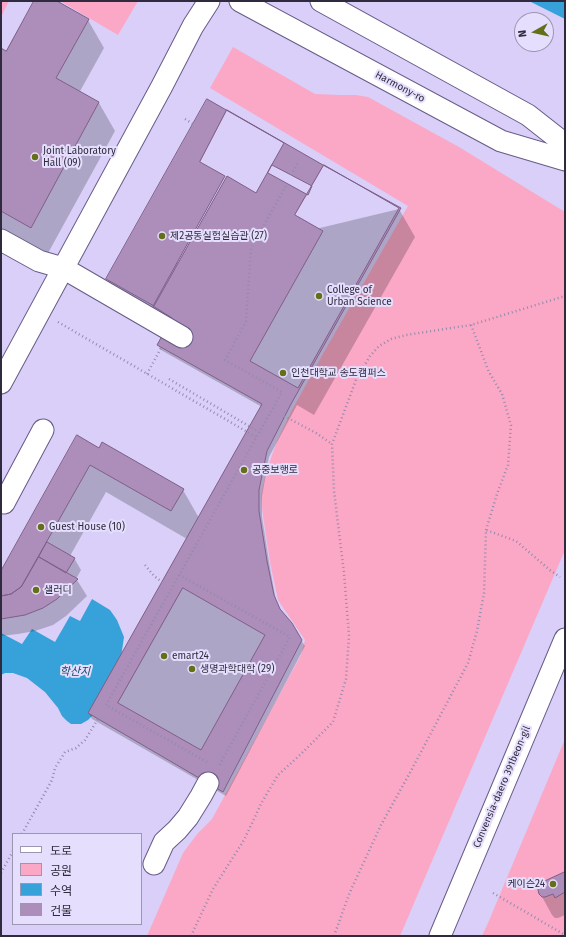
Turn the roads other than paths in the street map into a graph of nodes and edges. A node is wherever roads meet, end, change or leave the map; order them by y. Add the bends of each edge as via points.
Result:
1 (209, 1) edge
2 (240, 1) edge
3 (321, 1) edge
4 (565, 144) edge
5 (565, 160) edge
6 (1, 240) edge
7 (63, 268) junction
8 (176, 334) road end
9 (1, 383) edge
10 (43, 430) dead end
11 (1, 501) edge
12 (565, 639) edge
13 (213, 772) road end
14 (154, 864) dead end
15 (440, 936) edge

1 - 7 street via 193,26
2 - 5 street, Harmony-ro via 501,141
3 - 4 street via 528,115
6 - 7 street via 39,261
7 - 8 street
7 - 9 street
10 - 11 street via 4,503
12 - 15 street, Convensia-daero 391beon-gil
13 - 14 street via 188,817 164,842

